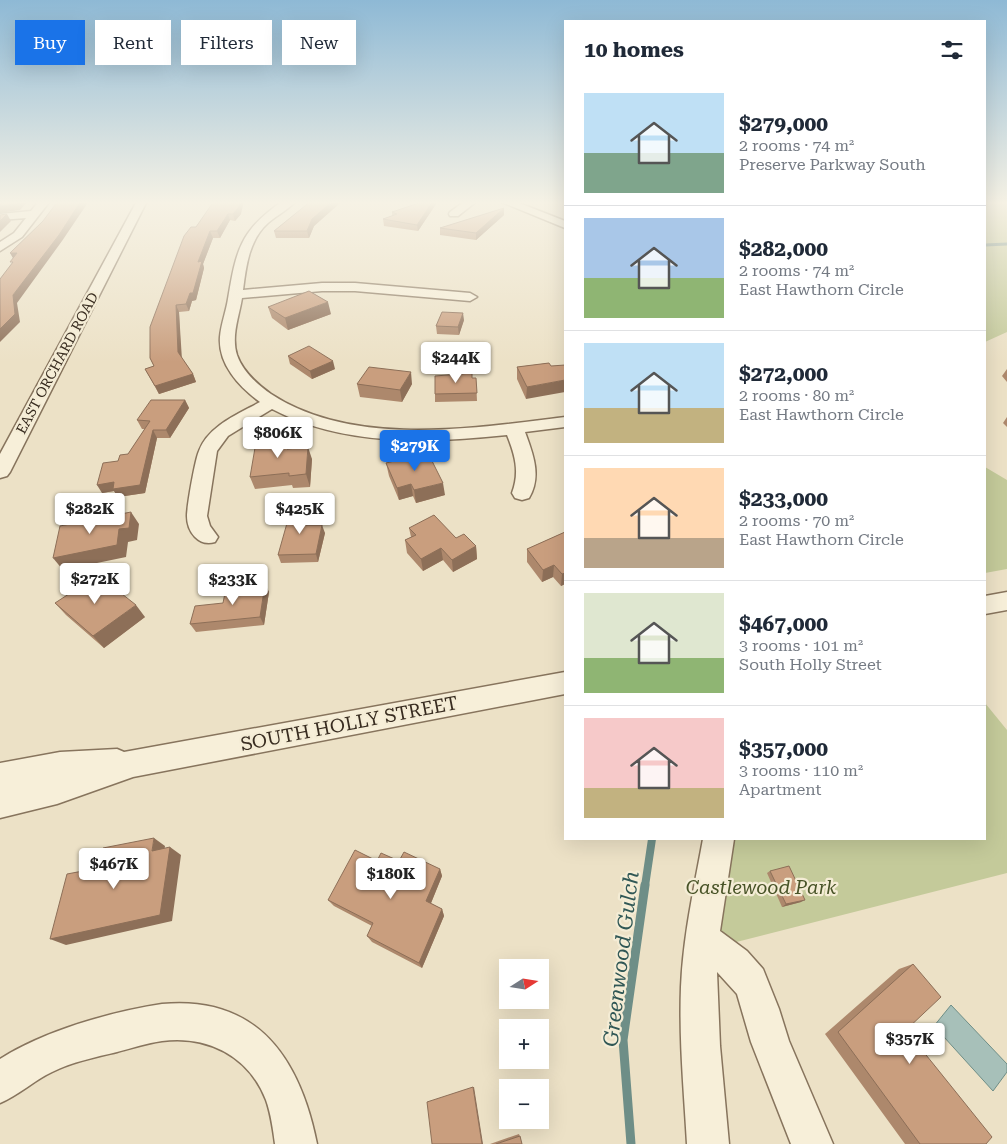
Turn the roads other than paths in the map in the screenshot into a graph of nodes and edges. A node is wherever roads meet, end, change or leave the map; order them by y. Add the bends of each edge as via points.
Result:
1 (114, 254) edge
2 (242, 254) edge
3 (235, 295) junction
4 (470, 296) dead end
5 (272, 402) junction
6 (564, 422) edge
7 (514, 428) junction
8 (0, 472) edge
9 (522, 492) dead end
10 (207, 537) dead end
11 (1007, 601) edge
12 (986, 605) edge
13 (564, 683) edge
14 (133, 763) junction
15 (0, 777) edge
16 (0, 803) edge
17 (719, 840) edge
18 (702, 939) junction
19 (0, 1083) edge
20 (296, 1144) edge
21 (708, 1144) edge
22 (812, 1144) edge

1 - 8 street, EAST ORCHARD ROAD
2 - 3 street
3 - 4 street via 355,286
3 - 5 street via 227,341 231,359 248,385
5 - 7 street via 320,422 378,433 438,436
5 - 10 street via 222,432 208,451 197,516
6 - 7 street
7 - 9 street via 527,464 528,475
11 - 12 street
13 - 14 street, SOUTH HOLLY STREET
14 - 15 street, SOUTH HOLLY STREET via 60,766
14 - 16 street, SOUTH HOLLY STREET via 65,787
17 - 18 street
18 - 21 street via 699,986
18 - 22 street via 735,963 750,982 770,1042
19 - 20 street via 37,1058 65,1046 167,1022 189,1022 222,1029 261,1055 282,1086

